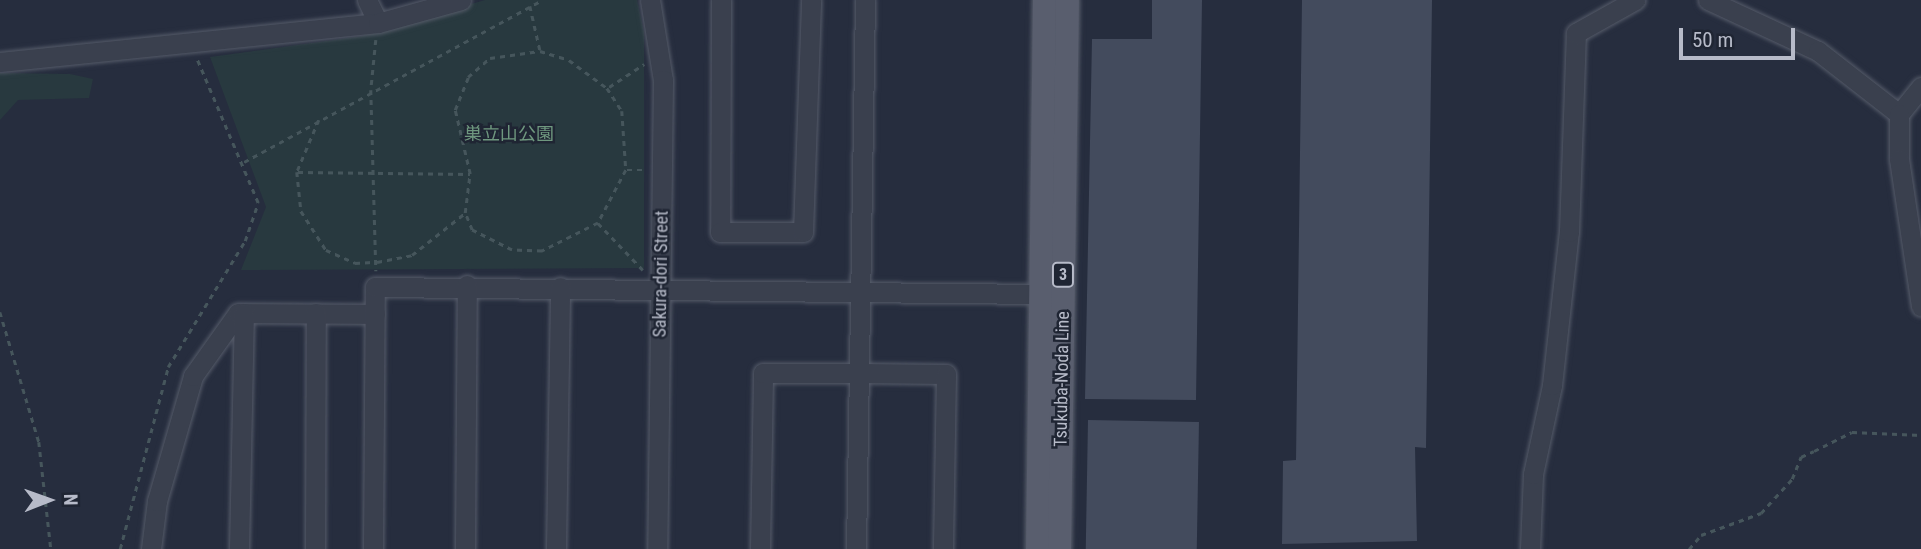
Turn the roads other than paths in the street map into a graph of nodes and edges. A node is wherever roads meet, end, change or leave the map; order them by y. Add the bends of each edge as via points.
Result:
1 (367, 0) edge
2 (461, 0) edge
3 (650, 0) edge
4 (721, 0) edge
5 (811, 0) edge
6 (865, 0) edge
7 (1044, 0) edge
8 (1067, 0) edge
9 (1708, 0) edge
10 (1627, 2) edge
11 (428, 5) edge
12 (378, 23) junction
13 (0, 62) edge
14 (1921, 87) edge
15 (1899, 114) junction
16 (467, 285) junction
17 (560, 287) junction
18 (660, 288) junction
19 (860, 290) junction
20 (1041, 295) junction
21 (1921, 306) edge
22 (244, 313) junction
23 (316, 313) junction
24 (375, 314) junction
25 (859, 373) junction
26 (151, 549) edge
27 (239, 549) edge
28 (315, 549) edge
29 (373, 549) edge
30 (466, 549) edge
31 (556, 549) edge
32 (657, 549) edge
33 (761, 549) edge
34 (856, 549) edge
35 (943, 549) edge
36 (1037, 549) edge
37 (1059, 549) edge
38 (1530, 549) edge

1 - 12 street
2 - 11 street
3 - 18 street, Sakura-dori Street via 663,80
4 - 5 street via 720,232 803,232
6 - 19 street
7 - 20 main road, Tsukuba-Noda Line / 3
8 - 37 main road, Tsukuba-Noda Line / 3
9 - 15 street via 1818,51
10 - 38 street via 1576,33 1569,232 1552,385 1533,474
11 - 12 street
12 - 13 street
14 - 15 street
15 - 21 street via 1899,159
16 - 17 street
16 - 24 street via 375,287
16 - 30 street
17 - 18 street
17 - 31 street
18 - 19 street
18 - 32 street, Sakura-dori Street
19 - 20 street
19 - 25 street
20 - 36 main road, Tsukuba-Noda Line / 3
22 - 23 street
22 - 26 street via 193,376 157,501
22 - 27 street
23 - 24 street
23 - 28 street
24 - 29 street
25 - 33 street via 763,373
25 - 34 street
25 - 35 street via 946,374

